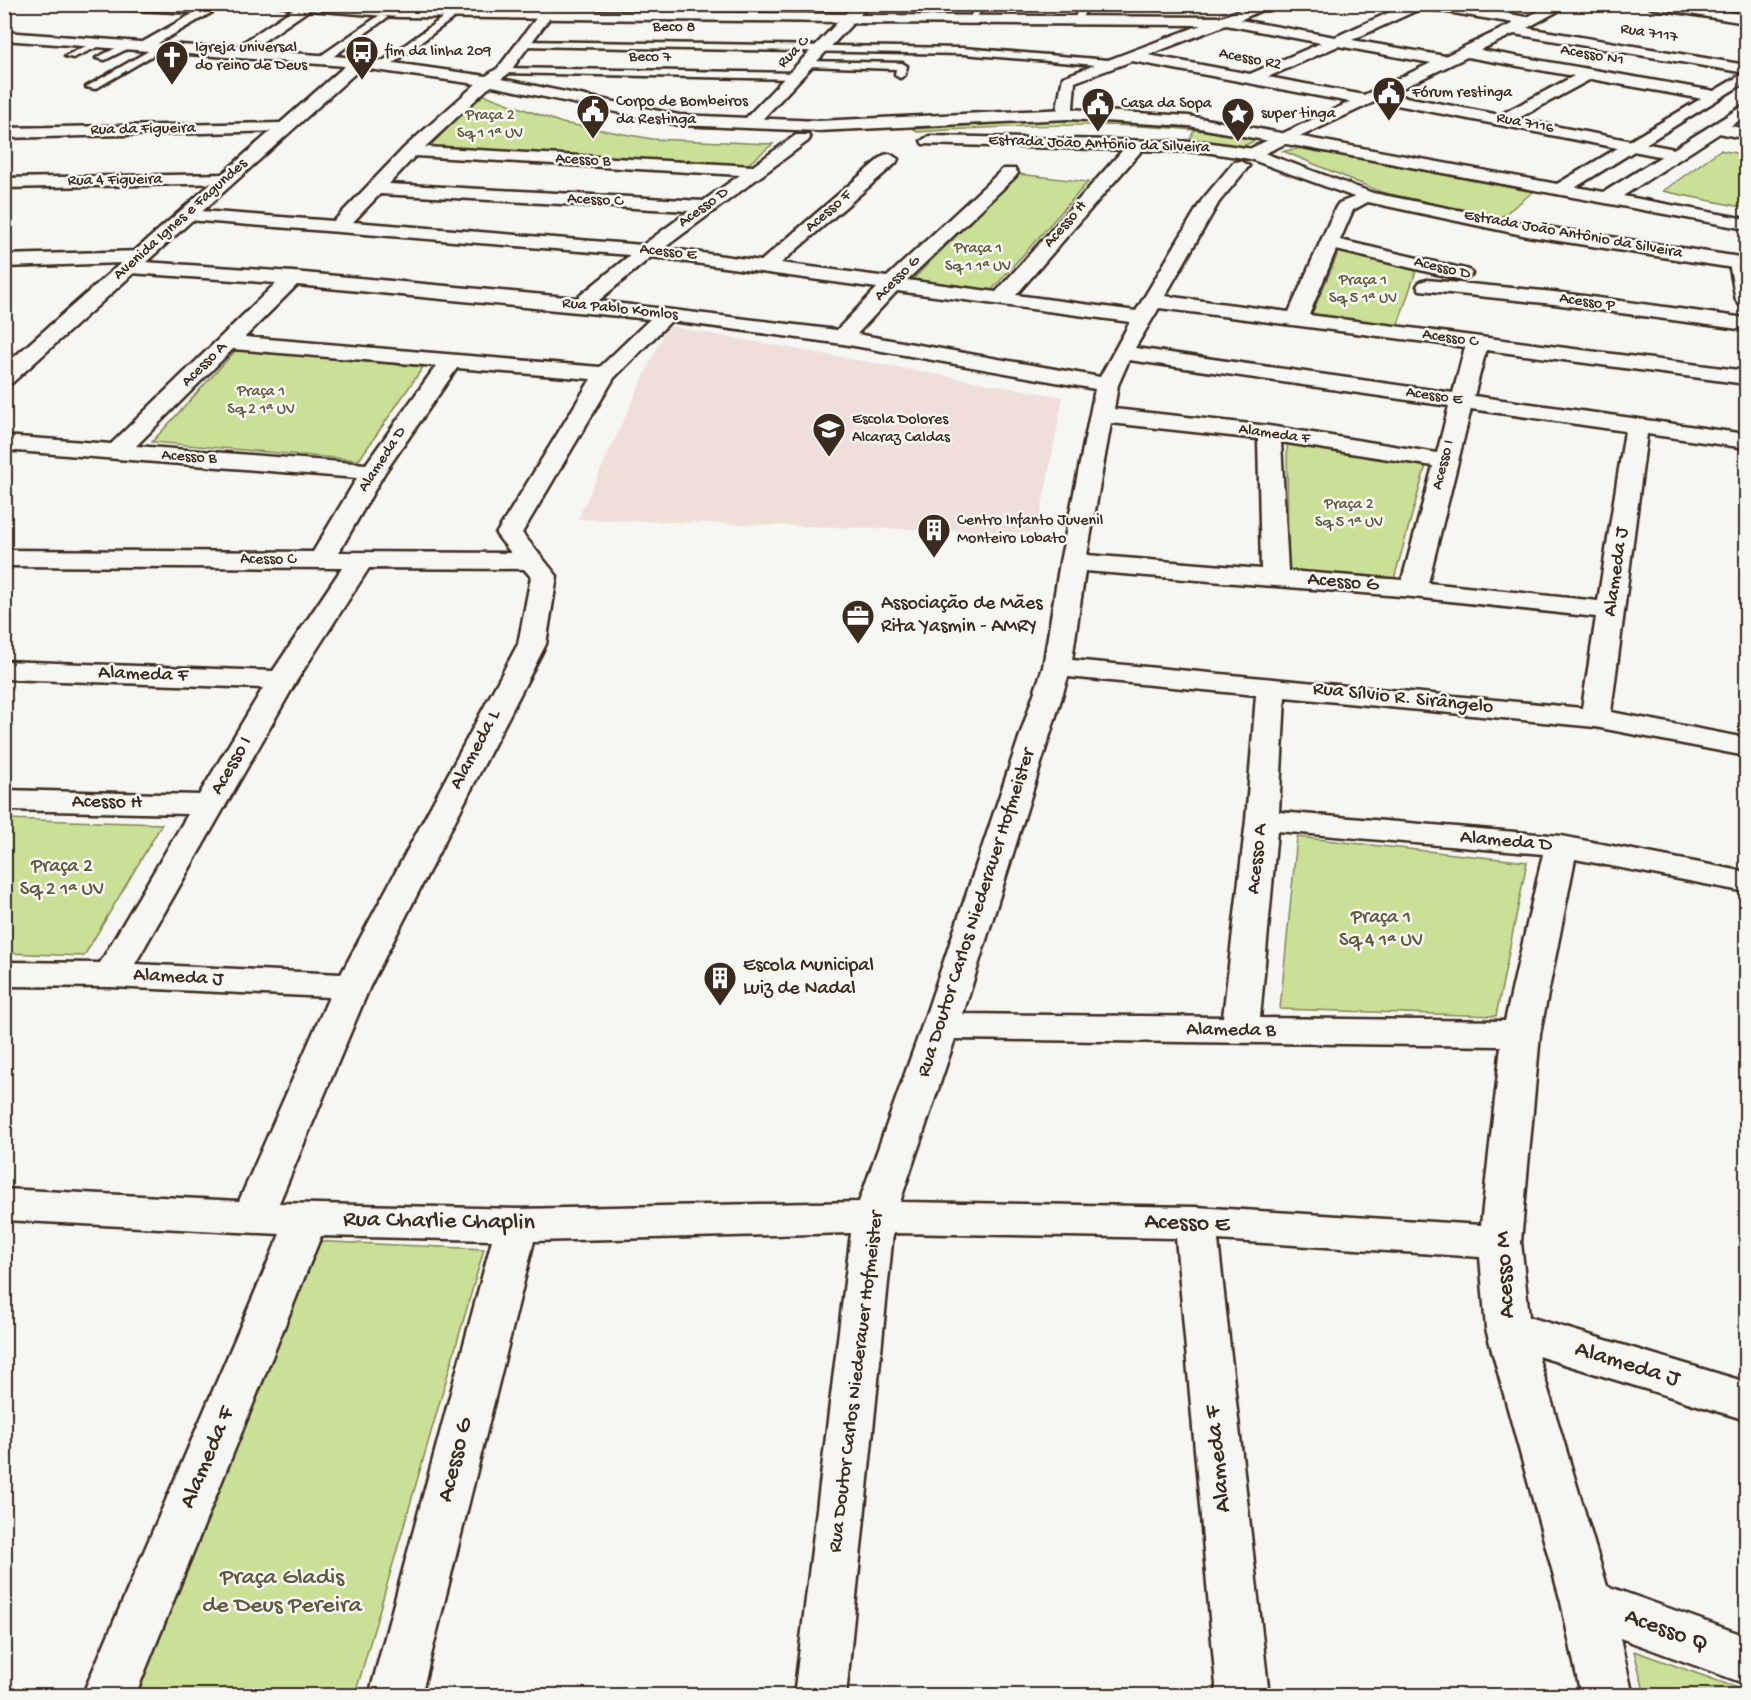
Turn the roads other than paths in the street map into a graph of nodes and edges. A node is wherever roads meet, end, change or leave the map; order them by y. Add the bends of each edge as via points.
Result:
1 (98, 4) edge
2 (279, 4) edge
3 (862, 4) edge
4 (981, 4) edge
5 (1085, 4) edge
6 (1269, 4) edge
7 (1421, 4) edge
8 (1565, 4) edge
9 (1652, 4) edge
10 (308, 5) edge
11 (213, 7) edge
12 (550, 9) edge
13 (1697, 12) junction
14 (454, 13) junction
15 (382, 17) dead end
16 (852, 18) junction
17 (1746, 19) edge
18 (971, 20) junction
19 (1076, 21) junction
20 (1226, 21) junction
21 (1525, 21) junction
22 (1678, 22) dead end
23 (1510, 29) junction
24 (4, 36) edge
25 (1650, 39) dead end
26 (1337, 41) junction
27 (99, 43) junction
28 (524, 44) junction
29 (128, 45) junction
30 (146, 46) junction
31 (162, 47) junction
32 (824, 47) junction
33 (182, 48) junction
34 (1631, 49) junction
35 (1464, 52) junction
36 (237, 53) junction
37 (1128, 55) junction
38 (70, 56) dead end
39 (101, 58) dead end
40 (323, 59) junction
41 (1446, 61) junction
42 (157, 62) dead end
43 (358, 62) junction
44 (1108, 63) junction
45 (808, 64) junction
46 (384, 65) junction
47 (1746, 69) edge
48 (502, 71) junction
49 (1589, 74) junction
50 (900, 75) dead end
51 (796, 76) junction
52 (1746, 76) edge
53 (1251, 79) junction
54 (484, 84) junction
55 (91, 87) dead end
56 (1714, 96) junction
57 (1371, 98) junction
58 (1746, 109) edge
59 (1068, 114) junction
60 (597, 120) dead end
61 (1503, 120) junction
62 (749, 124) junction
63 (282, 128) junction
64 (1716, 128) junction
65 (4, 133) edge
66 (664, 134) dead end
67 (1746, 134) edge
68 (802, 138) junction
69 (1286, 138) junction
70 (873, 140) dead end
71 (908, 140) dead end
72 (1632, 145) junction
73 (1133, 149) junction
74 (411, 151) junction
75 (1674, 154) junction
76 (890, 159) dead end
77 (1246, 160) junction
78 (755, 171) junction
79 (1009, 173) dead end
80 (226, 179) junction
81 (4, 183) edge
82 (376, 189) junction
83 (1561, 189) junction
84 (1368, 197) junction
85 (1608, 198) junction
86 (706, 207) junction
87 (189, 215) junction
88 (1746, 224) edge
89 (338, 228) junction
90 (1329, 243) junction
91 (647, 250) junction
92 (4, 261) edge
93 (135, 262) junction
94 (1743, 263) edge
95 (768, 265) junction
96 (293, 278) junction
97 (894, 282) junction
98 (1002, 298) junction
99 (1746, 300) edge
100 (1422, 301) junction
101 (581, 305) junction
102 (1149, 309) junction
103 (666, 314) junction
104 (1296, 320) junction
105 (1746, 324) edge
106 (841, 338) junction
107 (227, 342) junction
108 (1477, 343) junction
109 (450, 362) junction
110 (605, 374) junction
111 (1746, 377) edge
112 (4, 378) edge
113 (1111, 384) junction
114 (1461, 401) junction
115 (1637, 426) junction
116 (1269, 433) junction
117 (1746, 441) edge
118 (4, 443) edge
119 (117, 452) junction
120 (1445, 461) junction
121 (373, 472) junction
122 (4, 558) edge
123 (321, 561) junction
124 (360, 561) junction
125 (531, 561) junction
126 (1073, 562) junction
127 (1275, 577) junction
128 (1413, 589) junction
129 (1612, 611) junction
130 (1057, 667) junction
131 (4, 670) edge
132 (282, 680) junction
133 (1272, 686) junction
134 (1595, 718) junction
135 (1746, 747) edge
136 (4, 800) edge
137 (210, 805) junction
138 (1262, 819) junction
139 (1561, 846) junction
140 (1746, 882) edge
141 (4, 974) edge
142 (111, 975) junction
143 (352, 986) junction
144 (941, 1026) junction
145 (1240, 1031) junction
146 (1521, 1034) junction
147 (9, 1213) edge
148 (253, 1215) junction
149 (873, 1217) junction
150 (307, 1220) junction
151 (1195, 1223) junction
152 (517, 1224) junction
153 (1500, 1242) junction
154 (1508, 1329) junction
155 (1746, 1401) edge
156 (1586, 1602) junction
157 (1746, 1660) edge
158 (108, 1695) edge
159 (396, 1695) edge
160 (820, 1695) edge
161 (1243, 1695) edge
162 (1607, 1695) edge

1 - 11 street
2 - 10 street
3 - 16 street, Rua C
4 - 18 lane
5 - 19 lane
6 - 20 street
7 - 21 street
7 - 26 street
8 - 21 street
9 - 13 street
10 - 14 street via 376,12
10 - 36 street
11 - 30 street
12 - 14 street
12 - 16 street
12 - 28 street
13 - 17 street
13 - 22 street
14 - 46 lane
15 - 40 lane
16 - 18 street
16 - 32 street, Rua C
18 - 19 street
19 - 20 street
20 - 26 street
20 - 37 street
21 - 23 street
23 - 34 street, Rua 7117
23 - 35 street
24 - 27 street, Estrada João Antônio da Silveira
25 - 34 street
26 - 41 street
26 - 53 street
27 - 29 street, Estrada João Antônio da Silveira
27 - 38 lane
28 - 32 lane, Beco 8
28 - 48 street
29 - 30 street, Estrada João Antônio da Silveira
29 - 39 lane
30 - 31 street, Estrada João Antônio da Silveira
31 - 33 street, Estrada João Antônio da Silveira
31 - 55 lane
32 - 44 lane, Beco 8 via 1018,54
32 - 45 street, Rua C
33 - 36 street, Estrada João Antônio da Silveira
33 - 42 lane
34 - 47 street, Rua 7117
35 - 41 street
35 - 49 street, Acesso N1
36 - 40 street, Estrada João Antônio da Silveira
37 - 44 street
37 - 53 street, Acesso R2
40 - 43 street, Estrada João Antônio da Silveira
41 - 57 street
43 - 46 street, Estrada João Antônio da Silveira
43 - 63 street, Avenida Ignes e Fagundes
44 - 59 street via 1068,80
45 - 50 lane via 902,66
45 - 51 street, Rua C
46 - 54 street, Estrada João Antônio da Silveira
48 - 51 lane, Beco 7
48 - 54 street
49 - 56 street, Acesso N1
49 - 61 street
51 - 62 street, Rua C
52 - 56 street
53 - 57 street, Acesso R2
54 - 60 street, Estrada João Antônio da Silveira
54 - 62 street, Estrada João Antônio da Silveira via 679,120
54 - 74 street
56 - 72 street
57 - 61 street, Rua 7116
57 - 69 street
58 - 64 street
59 - 62 street, Estrada João Antônio da Silveira via 818,126
59 - 69 street, Estrada João Antônio da Silveira via 1189,121
61 - 72 street, Rua 7116
63 - 65 street, Rua da Figueira
63 - 80 street, Avenida Ignes e Fagundes
64 - 67 street
64 - 75 street
66 - 68 street
68 - 70 street
68 - 78 street, Acesso D
69 - 77 street
69 - 83 street, Estrada João Antônio da Silveira
71 - 73 street, Estrada João Antônio da Silveira
72 - 75 street, Rua 7116
72 - 83 street
73 - 77 street, Estrada João Antônio da Silveira via 1204,147
73 - 98 street, Acesso H
74 - 78 street, Acesso B
74 - 82 street
75 - 85 street
76 - 95 street, Acesso F
77 - 84 street, Estrada João Antônio da Silveira
77 - 102 street, Rua Doutor Carlos Niederauer Hofmeister via 1211,200
78 - 86 street, Acesso D
79 - 97 street, Acesso G
80 - 81 street, Rua 4 Figueira
80 - 87 street, Avenida Ignes e Fagundes
82 - 86 street, Acesso C
82 - 89 street
83 - 85 street, Estrada João Antônio da Silveira
84 - 90 street via 1345,207
84 - 94 street, Estrada João Antônio da Silveira via 1527,230
85 - 88 street, Estrada João Antônio da Silveira
86 - 91 street, Acesso D
87 - 89 street, Acesso E
87 - 93 street, Avenida Ignes e Fagundes
89 - 91 street, Acesso E
90 - 100 street, Acesso D
90 - 104 street
91 - 95 street, Acesso E
91 - 101 street, Acesso D
92 - 93 street, Rua Pablo Komlos
93 - 96 street, Rua Pablo Komlos
93 - 112 street, Avenida Ignes e Fagundes
94 - 99 street
95 - 97 street, Acesso E
96 - 101 street, Rua Pablo Komlos
96 - 107 street, Acesso A
97 - 98 street, Acesso E
97 - 106 street, Acesso G
98 - 102 street, Acesso E
100 - 104 street, Acesso C
100 - 105 street, Acesso P via 1554,298
100 - 108 street, Acesso C
101 - 103 street, Rua Pablo Komlos
102 - 104 street, Acesso C
102 - 113 street, Rua Doutor Carlos Niederauer Hofmeister
103 - 106 street, Rua Pablo Komlos
103 - 110 street, Alameda L
106 - 113 street, Rua Pablo Komlos
107 - 109 street
107 - 119 street, Acesso A
108 - 111 street, Acesso C
108 - 114 street, Acesso I
109 - 110 street
109 - 121 street, Alameda D
110 - 125 street, Alameda L via 509,534
113 - 114 street, Acesso E
113 - 116 street, Alameda F
113 - 126 street, Rua Doutor Carlos Niederauer Hofmeister
114 - 115 street, Acesso E
114 - 120 street, Acesso I
115 - 117 street, Acesso E
115 - 129 street, Alameda J
116 - 120 street, Alameda F
116 - 127 street
118 - 119 street, Acesso B
119 - 121 street, Acesso B
120 - 128 street, Acesso I
121 - 123 street, Alameda D
122 - 123 street, Acesso C
123 - 124 street, Acesso C
124 - 125 street, Acesso C
124 - 132 street, Acesso I
125 - 143 street, Alameda L via 544,576 532,644
126 - 127 street, Acesso G
126 - 130 street, Rua Doutor Carlos Niederauer Hofmeister
127 - 128 street, Acesso G
128 - 129 street, Acesso G
129 - 134 street, Alameda J
130 - 133 street, Rua Sílvio R. Sirângelo
130 - 144 street, Rua Doutor Carlos Niederauer Hofmeister
131 - 132 street, Alameda F
132 - 137 street, Acesso I
133 - 134 street, Rua Sílvio R. Sirângelo
133 - 138 street, Acesso A
134 - 135 street, Rua Sílvio R. Sirângelo
136 - 137 street, Acesso H
137 - 142 street, Acesso I
138 - 139 street, Alameda D
138 - 145 street, Acesso A
139 - 140 street, Alameda D
139 - 146 street, Acesso M
141 - 142 street, Alameda J
142 - 143 street, Alameda J
143 - 148 street, Alameda L
144 - 145 street, Alameda B
144 - 149 street, Rua Doutor Carlos Niederauer Hofmeister
145 - 146 street, Alameda B
146 - 153 street, Acesso M
147 - 148 street, Rua Charlie Chaplin
148 - 150 street, Rua Charlie Chaplin
149 - 151 street, Acesso E
149 - 152 street, Rua Charlie Chaplin
149 - 160 street, Rua Doutor Carlos Niederauer Hofmeister
150 - 152 street, Rua Charlie Chaplin
150 - 158 street, Alameda F
151 - 153 street, Acesso E
151 - 161 street, Alameda F
152 - 159 street, Acesso G
153 - 154 street, Acesso M
154 - 155 street, Alameda J
154 - 156 street, Acesso M
156 - 157 street, Acesso Q
156 - 162 street, Acesso M

